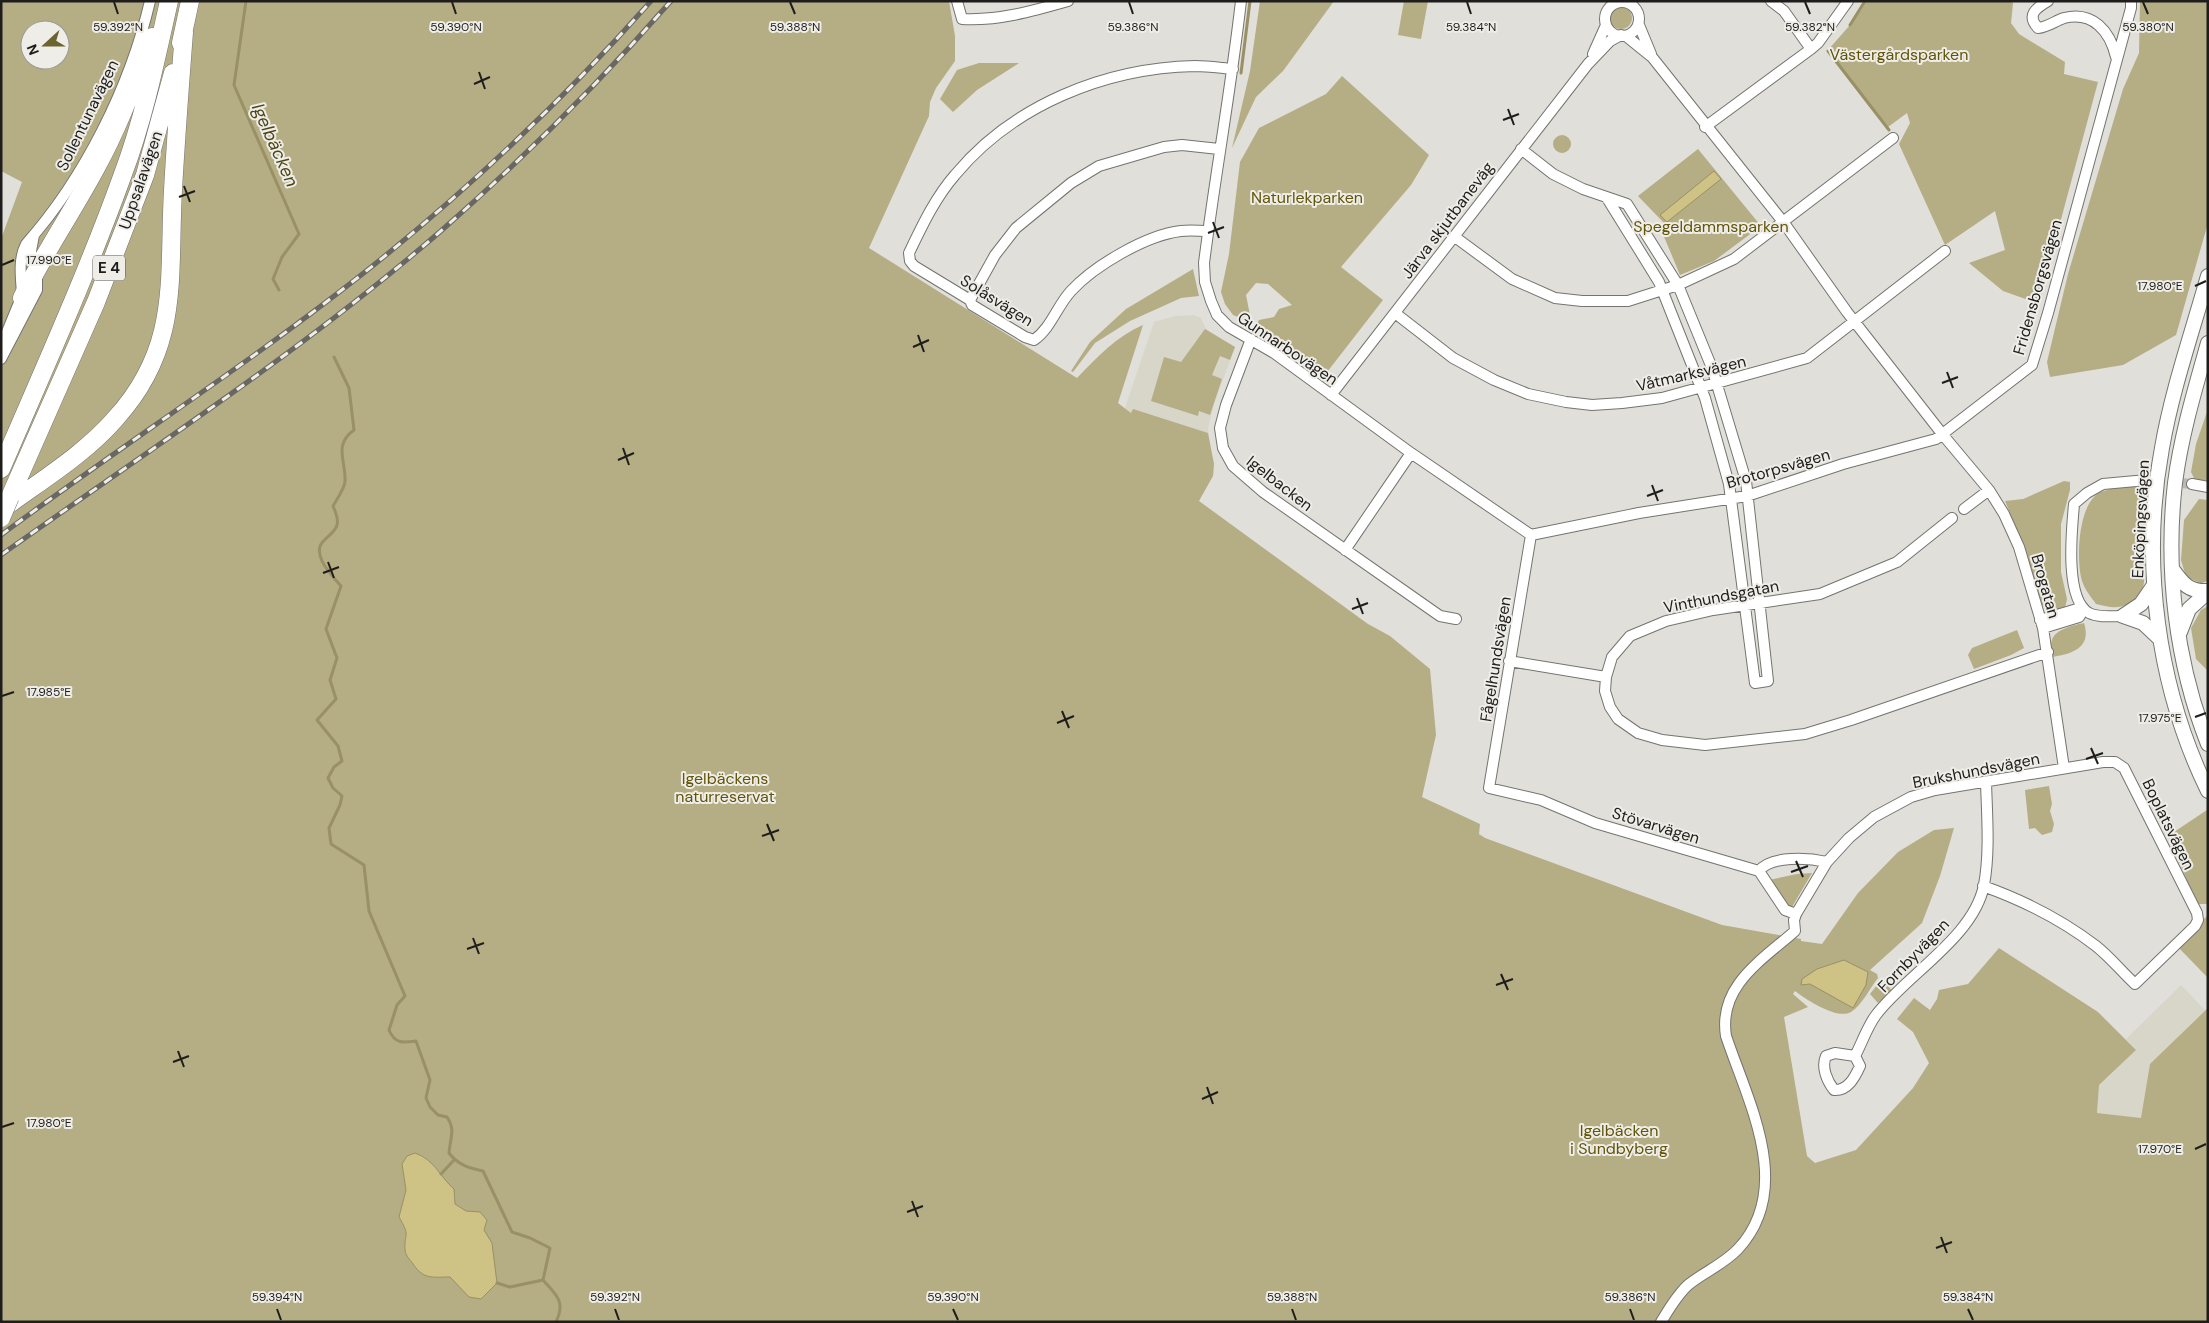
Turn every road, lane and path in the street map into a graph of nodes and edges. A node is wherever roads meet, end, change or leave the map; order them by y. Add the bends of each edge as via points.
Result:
1 (150, 1) edge
2 (168, 1) edge
3 (190, 1) edge
4 (957, 1) edge
5 (1068, 1) edge
6 (1241, 1) edge
7 (1602, 1) edge
8 (1772, 1) edge
9 (1848, 1) edge
10 (2048, 1) edge
11 (2131, 1) edge
12 (1622, 2) edge
13 (1636, 4) edge
14 (1605, 12) junction
15 (1639, 25) junction
16 (184, 32) junction
17 (1606, 34) junction
18 (1624, 35) junction
19 (1811, 50) junction
20 (1652, 57) junction
21 (2117, 58) junction
22 (1233, 69) junction
23 (1706, 127) junction
24 (1892, 138) dead end
25 (1521, 148) junction
26 (1219, 149) junction
27 (1607, 198) junction
28 (1784, 223) junction
29 (1208, 231) junction
30 (34, 234) junction
31 (1455, 237) junction
32 (1945, 251) dead end
33 (35, 271) junction
34 (2208, 276) edge
35 (1678, 285) junction
36 (1663, 291) junction
37 (22, 298) junction
38 (970, 300) junction
39 (1394, 313) junction
40 (1855, 321) junction
41 (1251, 339) junction
42 (2208, 343) edge
43 (1, 349) edge
44 (1, 359) edge
45 (1717, 384) junction
46 (1702, 387) junction
47 (1331, 395) junction
48 (1942, 435) junction
49 (1411, 453) junction
50 (1, 469) edge
51 (2147, 480) tunnel mouth
52 (2192, 484) tunnel mouth
53 (2208, 487) edge
54 (1989, 490) junction
55 (1747, 496) junction
56 (1732, 499) junction
57 (6, 504) edge
58 (1964, 509) dead end
59 (1, 518) edge
60 (1952, 518) dead end
61 (1531, 535) junction
62 (1345, 550) junction
63 (2172, 570) junction
64 (2154, 585) junction
65 (2208, 592) edge
66 (1760, 602) junction
67 (1745, 604) junction
68 (2084, 609) junction
69 (2123, 616) junction
70 (1456, 619) dead end
71 (2041, 624) junction
72 (2179, 635) junction
73 (2160, 639) junction
74 (2048, 652) junction
75 (1509, 661) junction
76 (1606, 677) junction
77 (2208, 744) edge
78 (2064, 768) junction
79 (1986, 782) junction
80 (1489, 788) joint
81 (2208, 791) edge
82 (1827, 862) junction
83 (1759, 871) junction
84 (1984, 886) junction
85 (1796, 914) junction
86 (1855, 1056) dead end
87 (1661, 1322) edge

1 - 30 street, Sollentunavägen via 113,107 75,180
2 - 33 highway via 111,140
2 - 50 highway, Uppsalavägen / E 4 via 153,74 124,172
3 - 16 highway, Uppsalavägen / E 4
4 - 5 street via 962,19 983,20
6 - 22 street, Gunnarbovägen
7 - 14 street
8 - 19 street via 1784,11
9 - 19 street
10 - 21 street via 2034,9 2033,22 2038,28 2075,16 2092,20 2106,31
11 - 21 street, Fridensborgsvägen
12 - 13 street
12 - 14 street via 1611,5
13 - 15 street
14 - 17 street
15 - 18 street via 1633,33
15 - 20 street
16 - 57 highway, Uppsalavägen / E 4 via 145,175 96,302
16 - 57 highway via 171,223 170,299 161,341 132,399 102,433
17 - 18 street
17 - 18 street
17 - 25 street, Järva skjutbaneväg via 1588,64
18 - 20 street
19 - 23 street
20 - 23 street
21 - 48 street, Fridensborgsvägen via 2032,365
22 - 26 street, Gunnarbovägen
22 - 38 street, Solåsvägen via 1190,66 1114,77 1066,92 1013,122 982,147 954,176 932,208 909,253 914,266
23 - 28 street
24 - 28 street
25 - 27 street via 1554,174
25 - 31 street, Järva skjutbaneväg
26 - 29 street, Gunnarbovägen
26 - 38 street via 1182,145 1164,147 1099,166 1071,183 1016,228 995,255
27 - 35 street via 1616,198 1627,204
27 - 36 street
28 - 35 street via 1734,259
28 - 40 street
29 - 38 street, Solåsvägen via 1180,231 1111,258 1070,292 1042,334 1034,340 972,305
29 - 41 street, Gunnarbovägen via 1204,263 1210,301 1217,315 1229,327
30 - 33 street via 31,251
30 - 37 street, Sollentunavägen via 21,258
31 - 36 street via 1512,279 1555,298 1628,301
31 - 39 street, Järva skjutbaneväg
32 - 40 street
33 - 37 highway
33 - 44 street via 37,290
34 - 64 main road, Enköpingsvägen via 2162,449 2155,511
35 - 36 street
35 - 45 street
36 - 46 street
37 - 43 street, Sollentunavägen
39 - 46 street, Våtmarksvägen via 1453,358 1494,380 1542,398 1592,405 1622,403 1662,398
39 - 47 street, Järva skjutbaneväg
40 - 45 street, Våtmarksvägen via 1807,358
40 - 48 street
41 - 47 street, Gunnarbovägen
41 - 62 street, Igelbacken via 1220,428 1223,448 1233,466 1247,479
42 - 63 main road, Enköpingsvägen via 2184,432 2175,484
45 - 46 street, Våtmarksvägen
45 - 55 street via 1743,471
46 - 56 street
47 - 49 street, Gunnarbovägen
48 - 54 street, Brogatan
48 - 55 street, Brotorpsvägen via 1936,440 1843,464
49 - 61 street, Gunnarbovägen
49 - 62 street
51 - 68 street via 2103,484 2074,504 2070,554 2072,577
52 - 53 street
54 - 58 street
54 - 71 street, Brogatan via 2019,547
55 - 56 street, Brotorpsvägen
55 - 66 street
56 - 61 street, Brotorpsvägen via 1639,513
56 - 67 street
57 - 59 highway, Uppsalavägen / E 4, bridge
60 - 66 street, Vinthundsgatan via 1897,562 1820,594
61 - 75 street, Fågelhundsvägen
62 - 70 street, Igelbacken via 1440,616
63 - 65 main road via 2184,586
63 - 72 main road, Enköpingsvägen
64 - 69 main road via 2141,604
64 - 73 main road, Enköpingsvägen
65 - 72 main road via 2189,609
66 - 67 street, Vinthundsgatan
66 - 67 street via 1768,681 1755,683
67 - 76 street, Vinthundsgatan via 1666,621 1630,636 1612,657
68 - 69 street via 2097,616
68 - 71 street via 2079,616
69 - 73 main road via 2143,623
71 - 74 street, Brogatan
72 - 77 main road, Enköpingsvägen via 2195,708
73 - 81 main road, Enköpingsvägen via 2179,717
74 - 76 street, Vinthundsgatan via 1806,734 1705,746 1638,733 1618,719 1610,707 1605,691
74 - 78 street, Brogatan
75 - 76 street
75 - 80 street, Fågelhundsvägen
78 - 79 street, Brukshundsvägen
78 - 84 street, Boplatsvägen via 2103,762 2115,762 2124,768 2197,913 2195,926 2135,984 2098,947 2060,920 2018,898
79 - 82 street, Brukshundsvägen via 1935,790 1890,807 1862,826
79 - 84 street, Fornbyvägen via 1988,830
80 - 83 street, Stövarvägen via 1541,800 1595,822
82 - 83 street via 1809,858 1774,862
82 - 85 street, Brukshundsvägen
83 - 85 street via 1785,910
84 - 86 street, Fornbyvägen via 1956,935 1876,1016
85 - 87 street, Brukshundsvägen via 1795,930 1738,984 1725,1015 1726,1036 1764,1156 1766,1183 1762,1203 1752,1228 1738,1248 1681,1292

